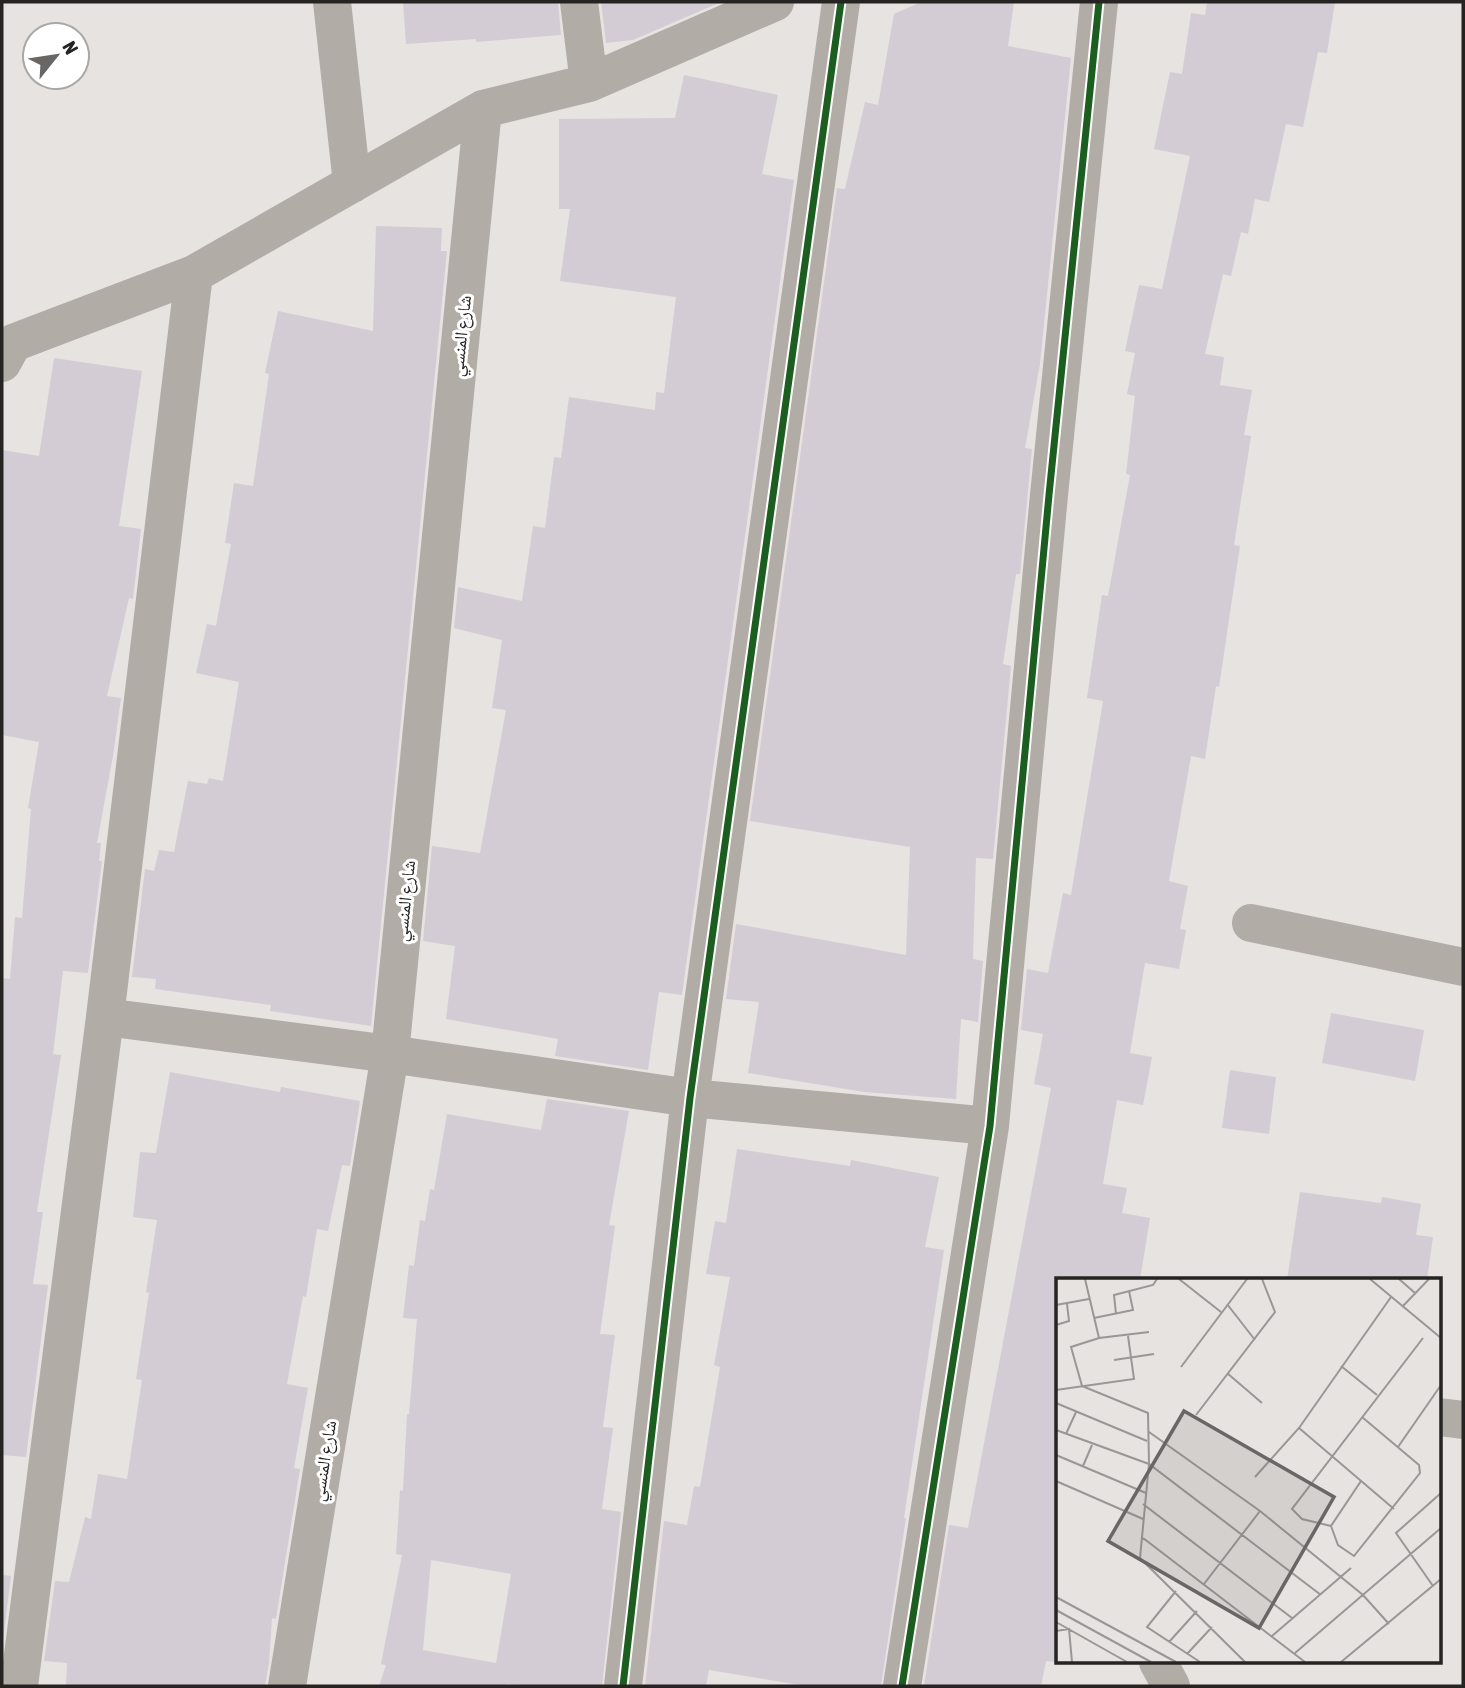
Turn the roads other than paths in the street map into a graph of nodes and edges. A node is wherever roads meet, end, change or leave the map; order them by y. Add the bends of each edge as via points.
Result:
1 (332, 2) edge
2 (579, 2) edge
3 (775, 2) edge
4 (841, 2) edge
5 (1099, 2) edge
6 (589, 83) junction
7 (483, 110) junction
8 (352, 184) junction
9 (194, 274) junction
10 (2, 363) edge
11 (1251, 923) dead end
12 (1463, 967) edge
13 (105, 1017) junction
14 (390, 1054) junction
15 (690, 1098) junction
16 (990, 1126) junction
17 (1440, 1417) edge
18 (1463, 1420) edge
19 (1159, 1664) edge
20 (19, 1686) edge
21 (287, 1686) edge
22 (623, 1686) edge
23 (902, 1686) edge
24 (1171, 1686) edge

1 - 8 street
2 - 6 street
3 - 6 street
4 - 15 street
5 - 16 street
6 - 7 street
7 - 8 street
7 - 14 street, شارع المنسي
8 - 9 street
9 - 10 street via 13,343
9 - 13 street
11 - 12 street
13 - 14 street
13 - 20 street
14 - 15 street
14 - 21 street, شارع المنسي
15 - 16 street
15 - 22 street
16 - 23 street
17 - 18 street
19 - 24 street

